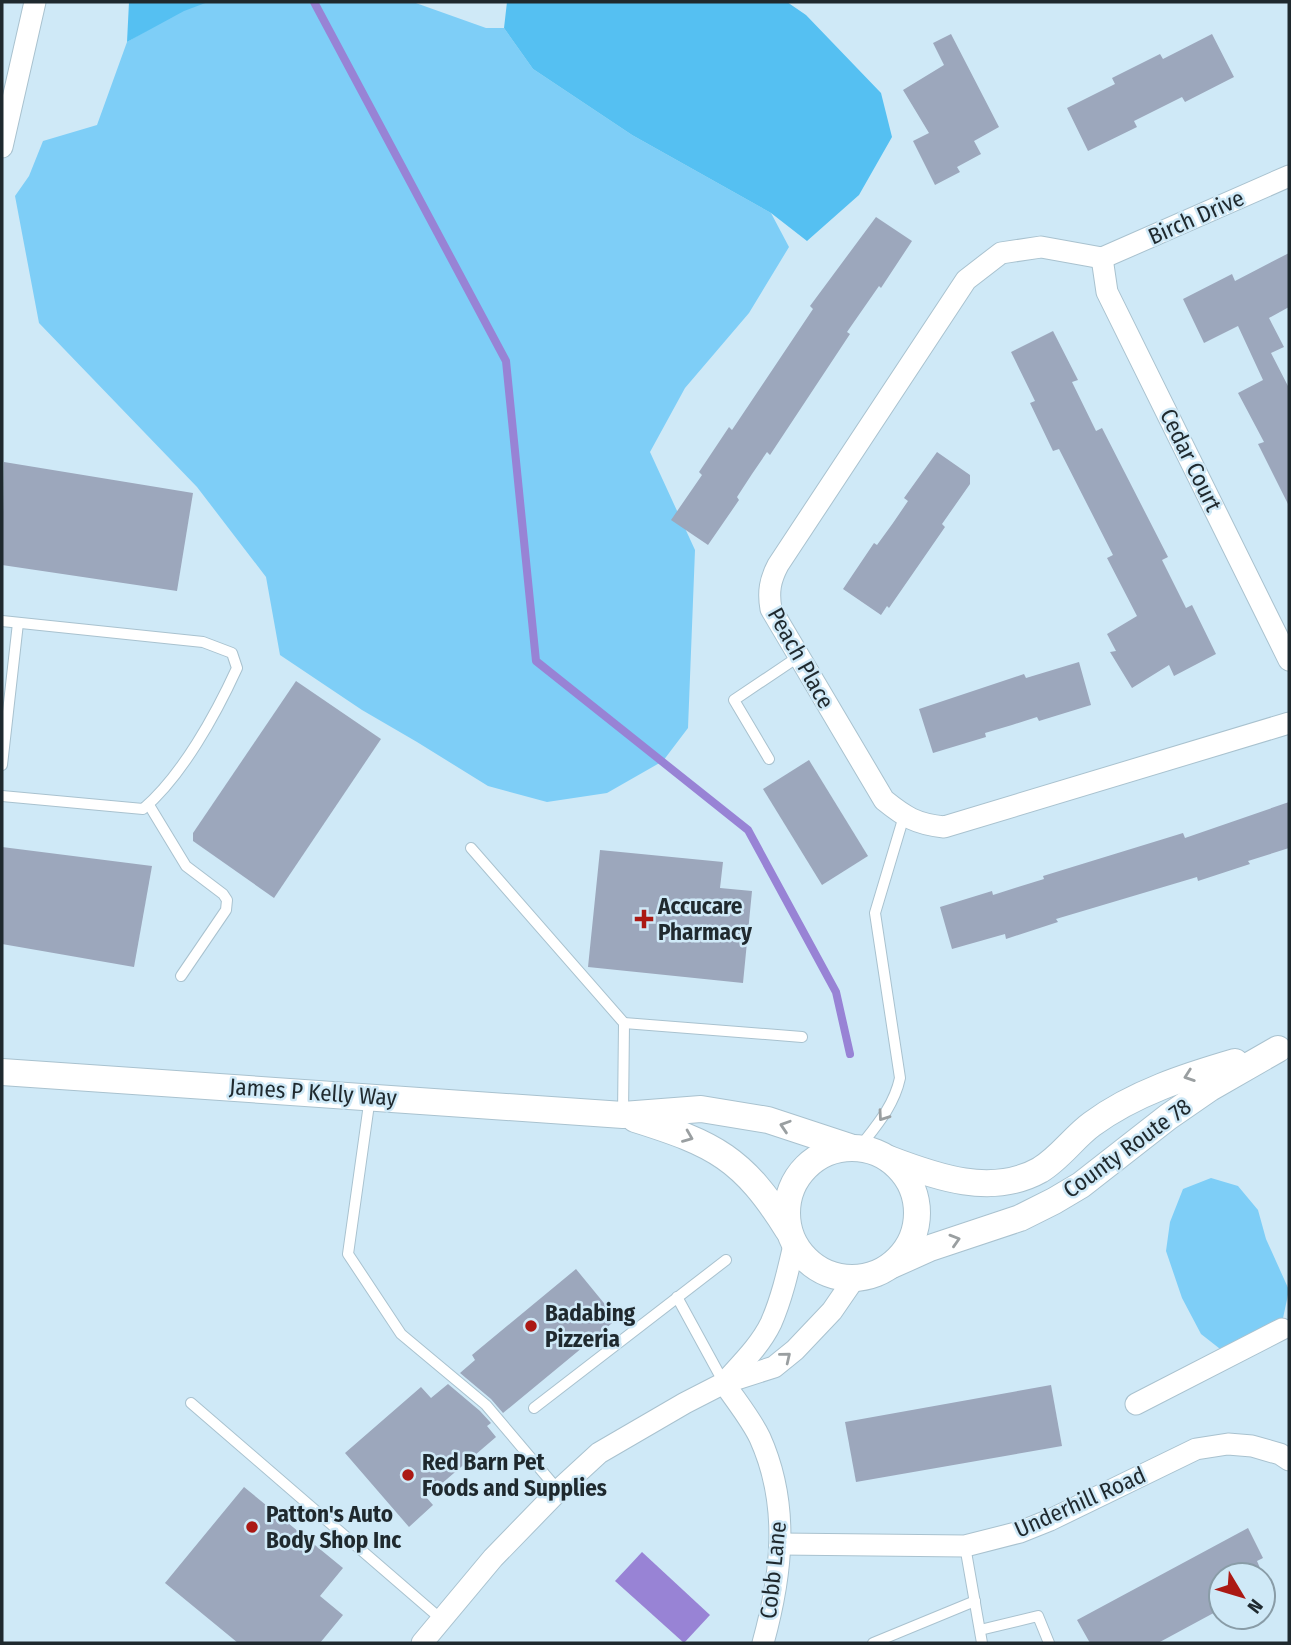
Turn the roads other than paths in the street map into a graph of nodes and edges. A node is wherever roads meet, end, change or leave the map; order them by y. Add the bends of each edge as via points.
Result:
1 (35, 2) edge
2 (2, 147) edge
3 (1289, 176) edge
4 (1102, 258) junction
5 (2, 621) edge
6 (18, 623) junction
7 (798, 657) junction
8 (1289, 660) edge
9 (1289, 723) edge
10 (769, 759) dead end
11 (2, 765) edge
12 (2, 796) edge
13 (149, 805) junction
14 (904, 816) junction
15 (471, 848) dead end
16 (181, 976) dead end
17 (624, 1023) junction
18 (802, 1037) dead end
19 (1283, 1047) edge
20 (2, 1072) edge
21 (370, 1096) junction
22 (624, 1115) junction
23 (854, 1148) junction
24 (889, 1158) junction
25 (791, 1238) junction
26 (726, 1260) dead end
27 (892, 1265) junction
28 (854, 1279) junction
29 (677, 1297) junction
30 (1282, 1329) dead end
31 (724, 1383) junction
32 (191, 1403) dead end
33 (1136, 1404) dead end
34 (534, 1408) dead end
35 (1289, 1460) edge
36 (558, 1490) junction
37 (781, 1544) junction
38 (965, 1546) junction
39 (975, 1601) junction
40 (441, 1619) junction
41 (980, 1630) junction
42 (422, 1643) edge
43 (763, 1643) edge
44 (873, 1643) edge
45 (982, 1643) edge
46 (1049, 1643) edge

1 - 2 street
3 - 4 street, Birch Drive
4 - 7 street, Peach Place via 1041,247 1001,253 966,280 772,577 771,609
4 - 8 street, Cedar Court via 1107,292
5 - 6 lane
6 - 11 lane
6 - 13 lane via 203,642 232,653 237,667 224,697 162,793
7 - 10 lane via 734,700
7 - 14 street, Peach Place via 884,800
9 - 14 street, Peach Place via 944,827 922,825
12 - 13 lane via 143,809
13 - 16 lane via 187,866 227,900 226,910
14 -> 23 lane via 875,913 900,1079 887,1111
15 - 17 lane
17 - 18 lane
17 - 22 lane
19 -> 24 street, County Route 78 via 1170,1083 1120,1106 1041,1169 1023,1177 995,1183 964,1182
27 -> 19 street, County Route 78 via 1054,1201 1210,1088
20 - 21 street, James P Kelly Way
21 - 22 street, James P Kelly Way
21 - 36 lane via 348,1254 401,1334 486,1405
23 -> 22 street, James P Kelly Way via 768,1120 701,1109
22 -> 25 street, James P Kelly Way via 714,1148 768,1199
23 - 24 street
23 - 25 street via 830,1151 799,1175 787,1212
24 - 27 street via 914,1191 918,1211 911,1241
25 - 28 street via 819,1270
25 - 31 street via 770,1324
26 - 29 lane
27 - 28 street
31 -> 28 street via 774,1367 832,1311
29 - 31 lane
29 - 34 lane
30 - 33 street
31 - 36 street via 599,1453
31 - 37 street, Cobb Lane via 759,1436 780,1507
32 - 40 lane
35 - 38 street, Underhill Road via 1252,1446 1196,1449 1050,1520
36 - 40 street
37 - 38 street, Underhill Road
37 - 43 street, Cobb Lane
38 - 39 lane
39 - 41 lane
39 - 44 lane
40 - 42 street
41 - 45 lane
41 - 46 lane via 1038,1616

